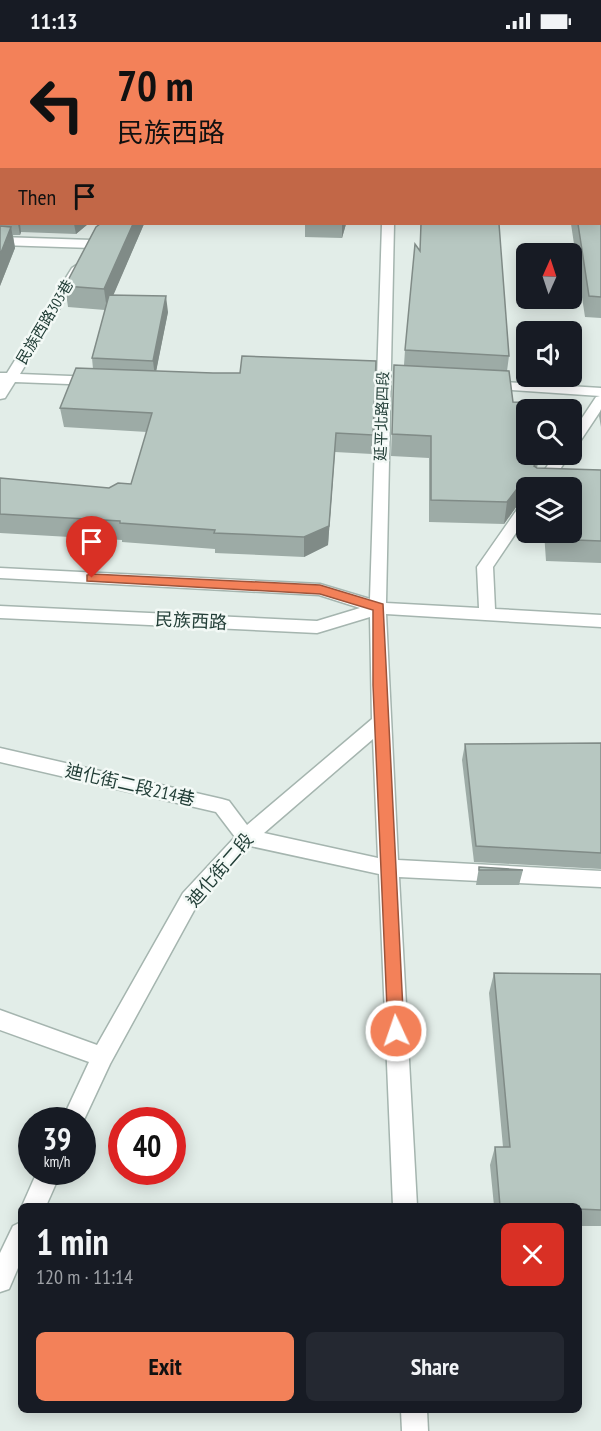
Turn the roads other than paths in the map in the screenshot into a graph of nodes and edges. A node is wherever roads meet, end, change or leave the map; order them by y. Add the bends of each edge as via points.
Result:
1 (388, 225) edge
2 (0, 241) edge
3 (6, 378) edge
4 (107, 382) edge
5 (474, 384) edge
6 (601, 392) edge
7 (0, 395) edge
8 (601, 400) edge
9 (582, 428) edge
10 (516, 522) edge
11 (0, 573) edge
12 (379, 608) junction
13 (0, 612) edge
14 (487, 614) junction
15 (601, 621) edge
16 (382, 721) junction
17 (0, 755) edge
18 (246, 837) junction
19 (388, 868) junction
20 (601, 879) edge
21 (0, 1020) edge
22 (102, 1057) junction
23 (79, 1107) edge
24 (43, 1185) edge
25 (35, 1203) edge
26 (405, 1203) edge
27 (18, 1241) edge
28 (0, 1280) edge
29 (414, 1413) edge
30 (415, 1431) edge

1 - 12 street, 延平北路四段 via 388,379 377,560
2 - 3 street, 民族西路303巷 via 96,241
3 - 4 street
3 - 7 street, 民族西路303巷
5 - 6 street
8 - 9 street
10 - 14 street via 485,567
11 - 12 street, 民族西路 via 320,590
12 - 13 street, 民族西路 via 317,627
12 - 14 street, 民族西路
12 - 16 street, 延平北路四段
14 - 15 street, 民族西路
16 - 18 street, 迪化街二段
16 - 19 street, 延平北路四段
17 - 18 street, 迪化街二段214巷 via 222,806
18 - 19 street
18 - 22 street, 迪化街二段 via 190,899
19 - 20 street
19 - 26 street, 延平北路四段
21 - 22 street
22 - 23 street, 迪化街二段
24 - 25 street
27 - 28 street
29 - 30 street

